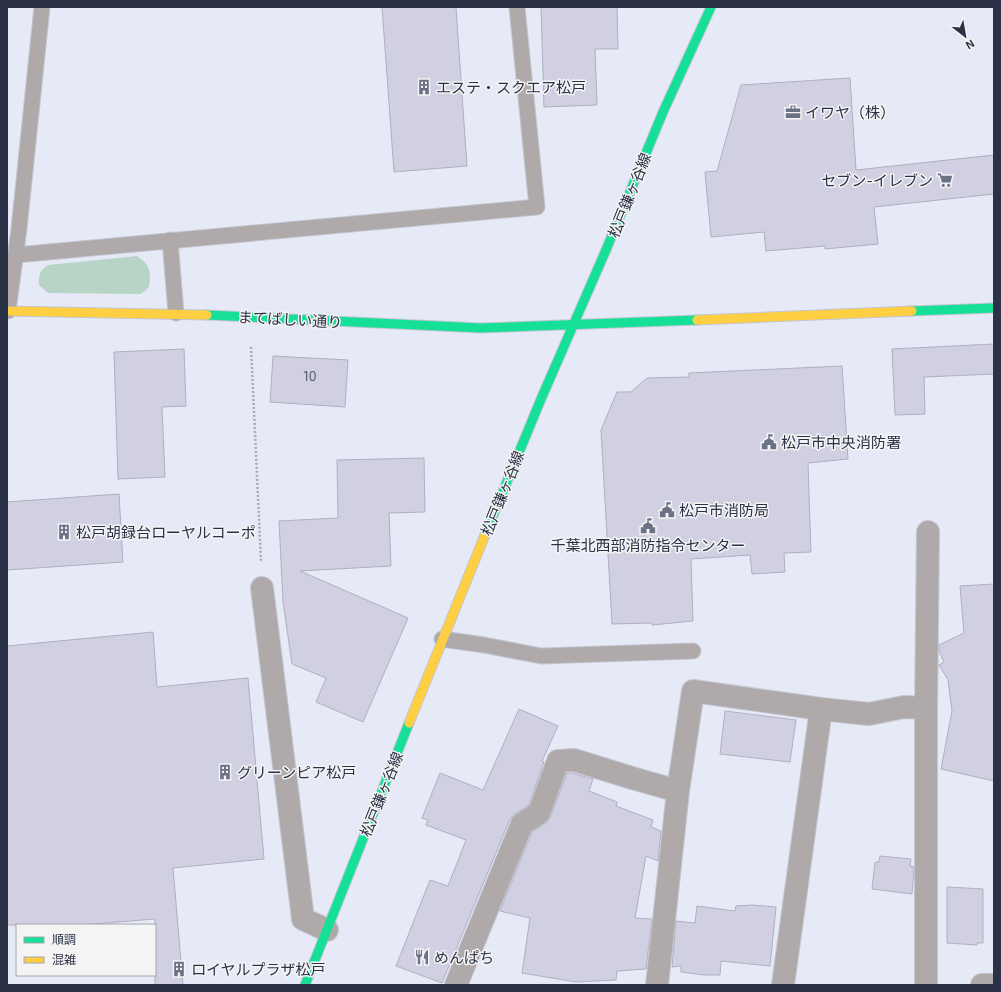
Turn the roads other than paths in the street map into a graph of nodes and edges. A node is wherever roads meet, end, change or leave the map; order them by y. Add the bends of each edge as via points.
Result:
1 (42, 7) edge
2 (517, 7) edge
3 (712, 7) edge
4 (170, 240) junction
5 (16, 255) junction
6 (994, 308) edge
7 (8, 311) edge
8 (176, 314) junction
9 (573, 325) junction
10 (928, 532) dead end
11 (262, 588) road end
12 (442, 639) junction
13 (693, 651) dead end
14 (926, 708) junction
15 (820, 709) junction
16 (678, 791) junction
17 (327, 930) junction
18 (305, 985) edge
19 (456, 985) edge
20 (657, 985) edge
21 (783, 985) edge
22 (926, 985) edge
23 (982, 985) edge
24 (994, 985) edge

1 - 5 lane
2 - 4 lane via 536,206
3 - 9 main road, 松戸鎌ヶ谷線 via 663,112
4 - 5 lane
4 - 8 lane
5 - 7 lane
6 - 9 main road, まてばしい通り
7 - 8 main road, まてばしい通り
8 - 9 main road, まてばしい通り via 481,328
9 - 12 main road, 松戸鎌ヶ谷線
10 - 14 street
11 - 17 street via 303,919
12 - 13 lane via 541,656
12 - 17 main road, 松戸鎌ヶ谷線
14 - 15 street via 904,707 869,714
14 - 22 street
15 - 16 street via 693,691
15 - 21 street
16 - 19 street via 574,760 558,760 539,813 522,824
16 - 20 street
17 - 18 main road, 松戸鎌ヶ谷線
23 - 24 street

